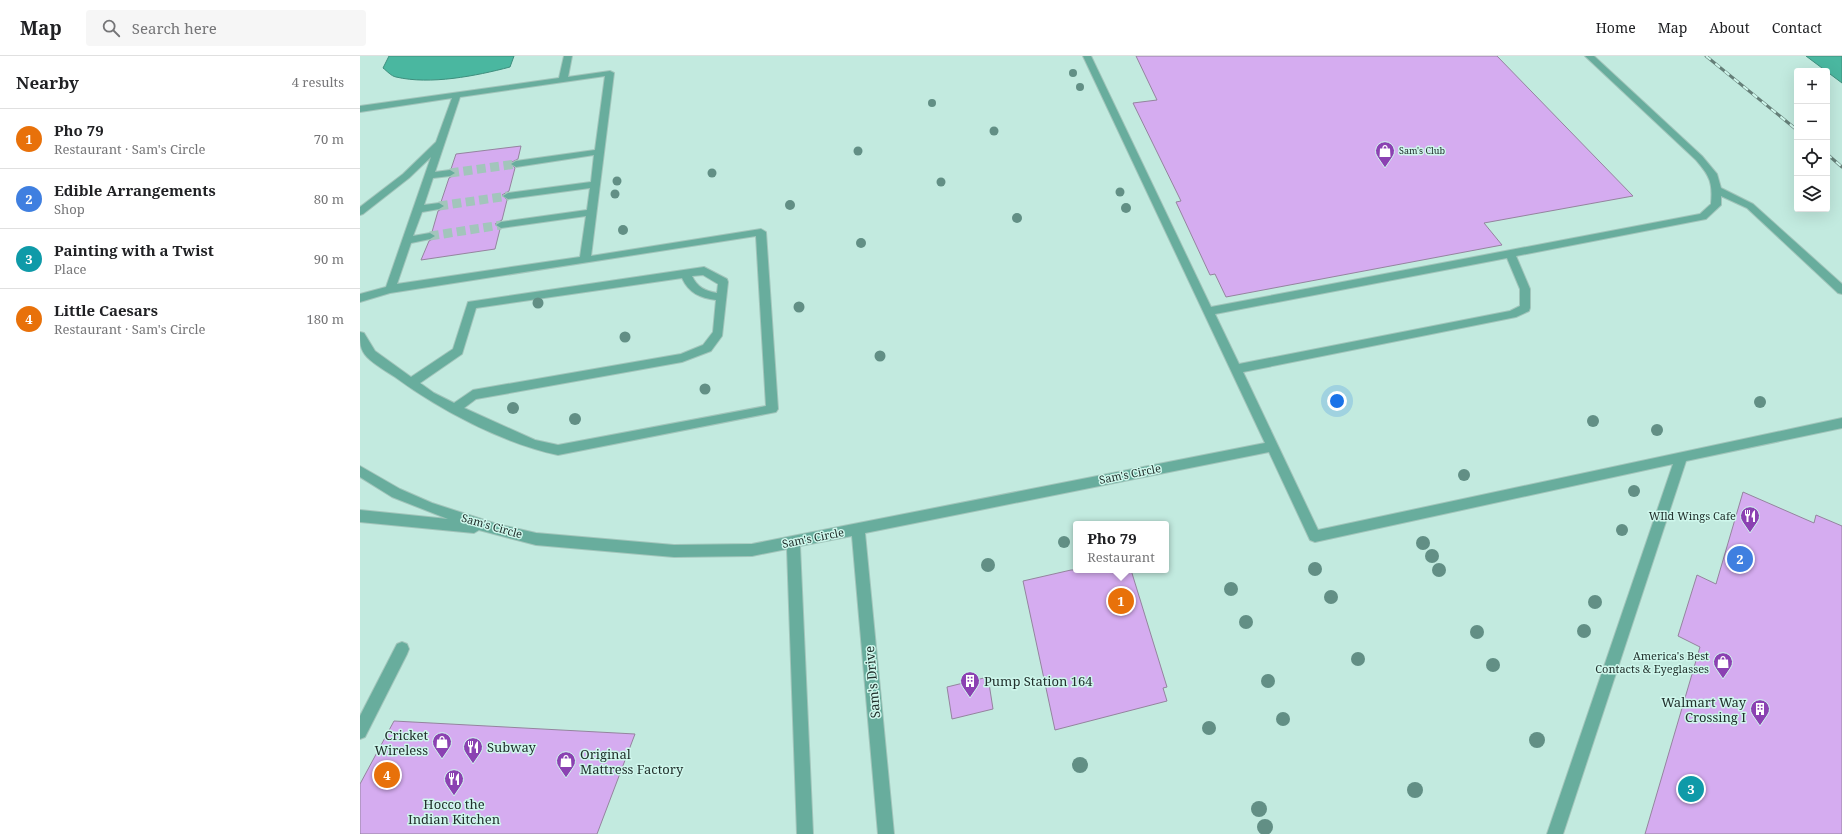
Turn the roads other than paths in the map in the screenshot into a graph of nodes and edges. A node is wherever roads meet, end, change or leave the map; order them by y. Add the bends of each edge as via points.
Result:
1 (568, 56) edge
2 (1087, 56) edge
3 (1589, 56) edge
4 (563, 80) junction
5 (457, 95) junction
6 (360, 109) edge
7 (441, 142) junction
8 (600, 152) junction
9 (516, 164) tunnel mouth
10 (450, 173) tunnel mouth
11 (429, 176) junction
12 (595, 184) junction
13 (1717, 190) junction
14 (508, 196) tunnel mouth
15 (439, 206) tunnel mouth
16 (418, 209) junction
17 (360, 212) edge
18 (592, 212) junction
19 (501, 225) tunnel mouth
20 (430, 236) tunnel mouth
21 (407, 240) junction
22 (1510, 254) junction
23 (585, 260) junction
24 (684, 273) junction
25 (390, 289) junction
26 (1842, 290) edge
27 (722, 297) junction
28 (360, 298) edge
29 (1208, 311) junction
30 (360, 336) edge
31 (1236, 369) junction
32 (411, 383) junction
33 (454, 409) junction
34 (1842, 423) edge
35 (1272, 446) junction
36 (1682, 457) junction
37 (360, 471) edge
38 (360, 516) edge
39 (858, 529) junction
40 (497, 530) junction
41 (793, 543) junction
42 (402, 649) dead end
43 (360, 732) edge
44 (805, 834) edge
45 (886, 834) edge
46 (1555, 834) edge

1 - 4 street
2 - 29 street
3 - 13 street via 1699,158 1714,175
4 - 5 street
4 - 8 street via 610,73
5 - 6 street
5 - 7 street
7 - 11 street
7 - 17 street via 406,176
8 - 9 street
8 - 12 street
10 - 11 street
11 - 16 street
12 - 14 street
12 - 18 street
13 - 22 street via 1716,205 1703,217
13 - 26 street via 1750,206
15 - 16 street
16 - 21 street
18 - 19 street
18 - 23 street
20 - 21 street
21 - 25 street
22 - 29 street
22 - 31 street via 1525,289 1525,308 1512,314
23 - 25 street
23 - 33 street via 761,232 772,409 558,450 534,445 505,434
24 - 27 street via 689,285 704,295
24 - 27 street via 704,271 723,282
24 - 32 street via 472,305 458,351
25 - 28 street
27 - 33 street via 718,333 707,348 682,358 473,395
29 - 31 street
30 - 32 street via 371,354
31 - 35 street
32 - 33 street
34 - 36 street
35 - 36 street via 1315,536
35 - 39 street, Sam's Circle
36 - 46 street
37 - 40 street, Sam's Circle via 396,493
38 - 40 street
39 - 41 street, Sam's Circle
39 - 45 street, Sam's Drive
40 - 41 street, Sam's Circle via 536,539 674,551 752,550
41 - 44 street
42 - 43 street

